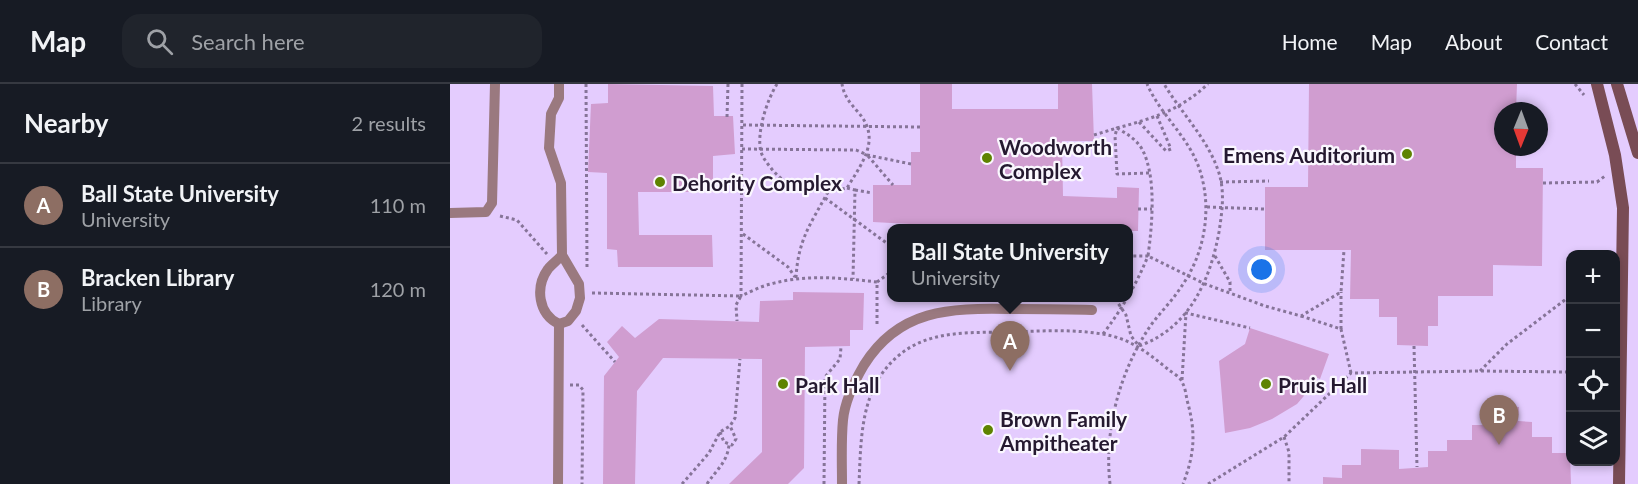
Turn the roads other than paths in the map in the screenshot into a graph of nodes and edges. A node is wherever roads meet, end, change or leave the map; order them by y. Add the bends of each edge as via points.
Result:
1 (495, 84) edge
2 (560, 84) edge
3 (1597, 84) edge
4 (1617, 84) edge
5 (1638, 153) edge
6 (450, 213) edge
7 (562, 255) junction
8 (1092, 310) dead end
9 (559, 324) junction
10 (558, 484) edge
11 (842, 484) edge
12 (1619, 484) edge

1 - 6 lane via 492,202 486,212
2 - 7 lane via 559,98 551,114 549,148 561,183
3 - 12 main road via 1615,154 1623,208
4 - 5 main road
7 - 9 lane via 579,284 580,298 568,321
7 - 9 lane via 547,271 541,298 544,313
8 - 11 lane via 942,311 915,320 896,332 868,359 855,381 843,419
9 - 10 lane

